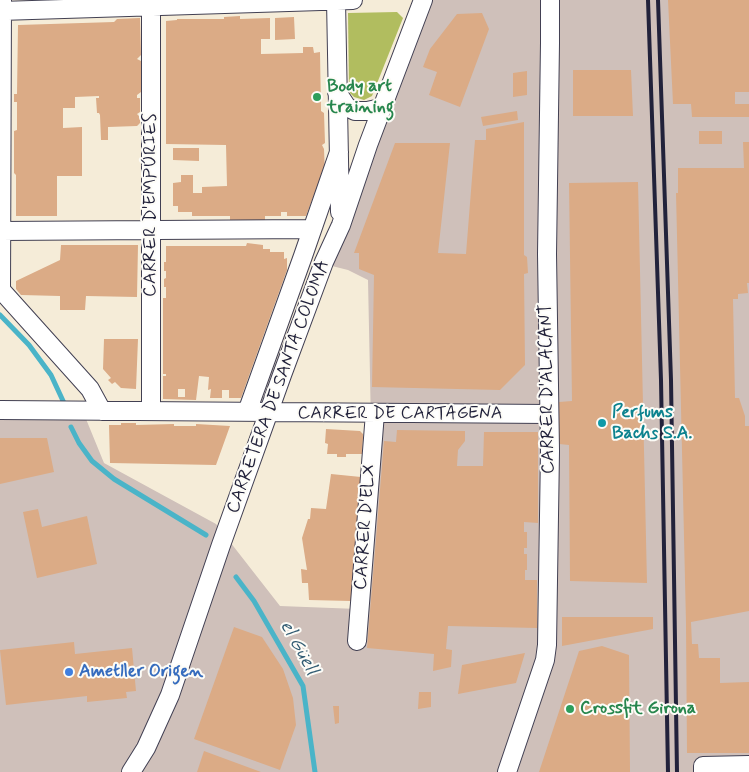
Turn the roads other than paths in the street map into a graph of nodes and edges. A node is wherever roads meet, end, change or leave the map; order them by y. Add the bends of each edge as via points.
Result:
1 (353, 0) edge
2 (423, 0) edge
3 (550, 0) edge
4 (336, 1) edge
5 (151, 4) edge
6 (1, 7) edge
7 (337, 92) junction
8 (382, 108) junction
9 (339, 152) junction
10 (340, 225) junction
11 (312, 229) junction
12 (151, 230) junction
13 (1, 231) edge
14 (1, 290) edge
15 (0, 410) edge
16 (102, 411) junction
17 (151, 411) junction
18 (247, 412) junction
19 (270, 412) junction
20 (375, 413) junction
21 (549, 414) junction
22 (357, 641) dead end
23 (749, 765) edge
24 (703, 769) edge
25 (131, 772) edge
26 (508, 772) edge

1 - 4 street
2 - 8 street, CARRETERA DE SANTA COLOMA
3 - 21 street, CARRER D'ALACANT
4 - 5 street
4 - 7 street
5 - 6 street
5 - 12 street, CARRER D'EMPÚRIES
6 - 13 street
7 - 8 street via 347,107 355,111
7 - 9 street
8 - 10 street, CARRETERA DE SANTA COLOMA
9 - 10 street
9 - 11 street
10 - 19 street, CARRETERA DE SANTA COLOMA
11 - 12 street
11 - 18 street
12 - 13 street
12 - 17 street, CARRER D'EMPÚRIES
13 - 14 street
14 - 16 street via 90,390
15 - 16 street, CARRER DE CARTAGENA
16 - 17 street, CARRER DE CARTAGENA
17 - 18 street, CARRER DE CARTAGENA
18 - 19 street, CARRER DE CARTAGENA
19 - 20 street, CARRER DE CARTAGENA
19 - 25 street, CARRETERA DE SANTA COLOMA via 170,695 146,748
20 - 21 street, CARRER DE CARTAGENA
20 - 22 street, CARRER D'ELX
21 - 26 street, CARRER D'ALACANT via 547,645
23 - 24 street

